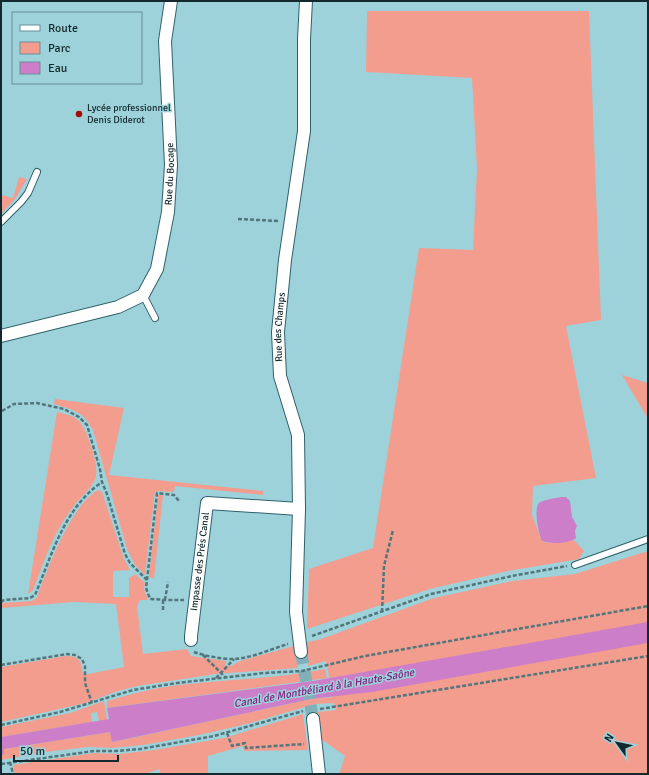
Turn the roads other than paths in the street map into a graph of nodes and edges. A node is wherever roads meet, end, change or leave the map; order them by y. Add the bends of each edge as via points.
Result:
1 (172, 1) edge
2 (306, 1) edge
3 (37, 172) dead end
4 (1, 222) edge
5 (143, 295) junction
6 (155, 318) dead end
7 (1, 336) edge
8 (299, 509) junction
9 (648, 539) edge
10 (575, 565) road end
11 (191, 640) road end
12 (300, 647) tunnel mouth
13 (313, 720) tunnel mouth
14 (319, 774) edge

1 - 5 street, Rue du Bocage via 165,40 171,165 168,212 156,269
2 - 8 street, Rue des Champs via 304,130 285,260 278,332 280,376 298,435
3 - 4 lane via 28,193
5 - 6 lane
5 - 7 street via 118,307
8 - 11 street, Impasse des Prés Canal via 207,503
8 - 12 street, Rue des Champs via 296,612
9 - 10 lane
13 - 14 street

